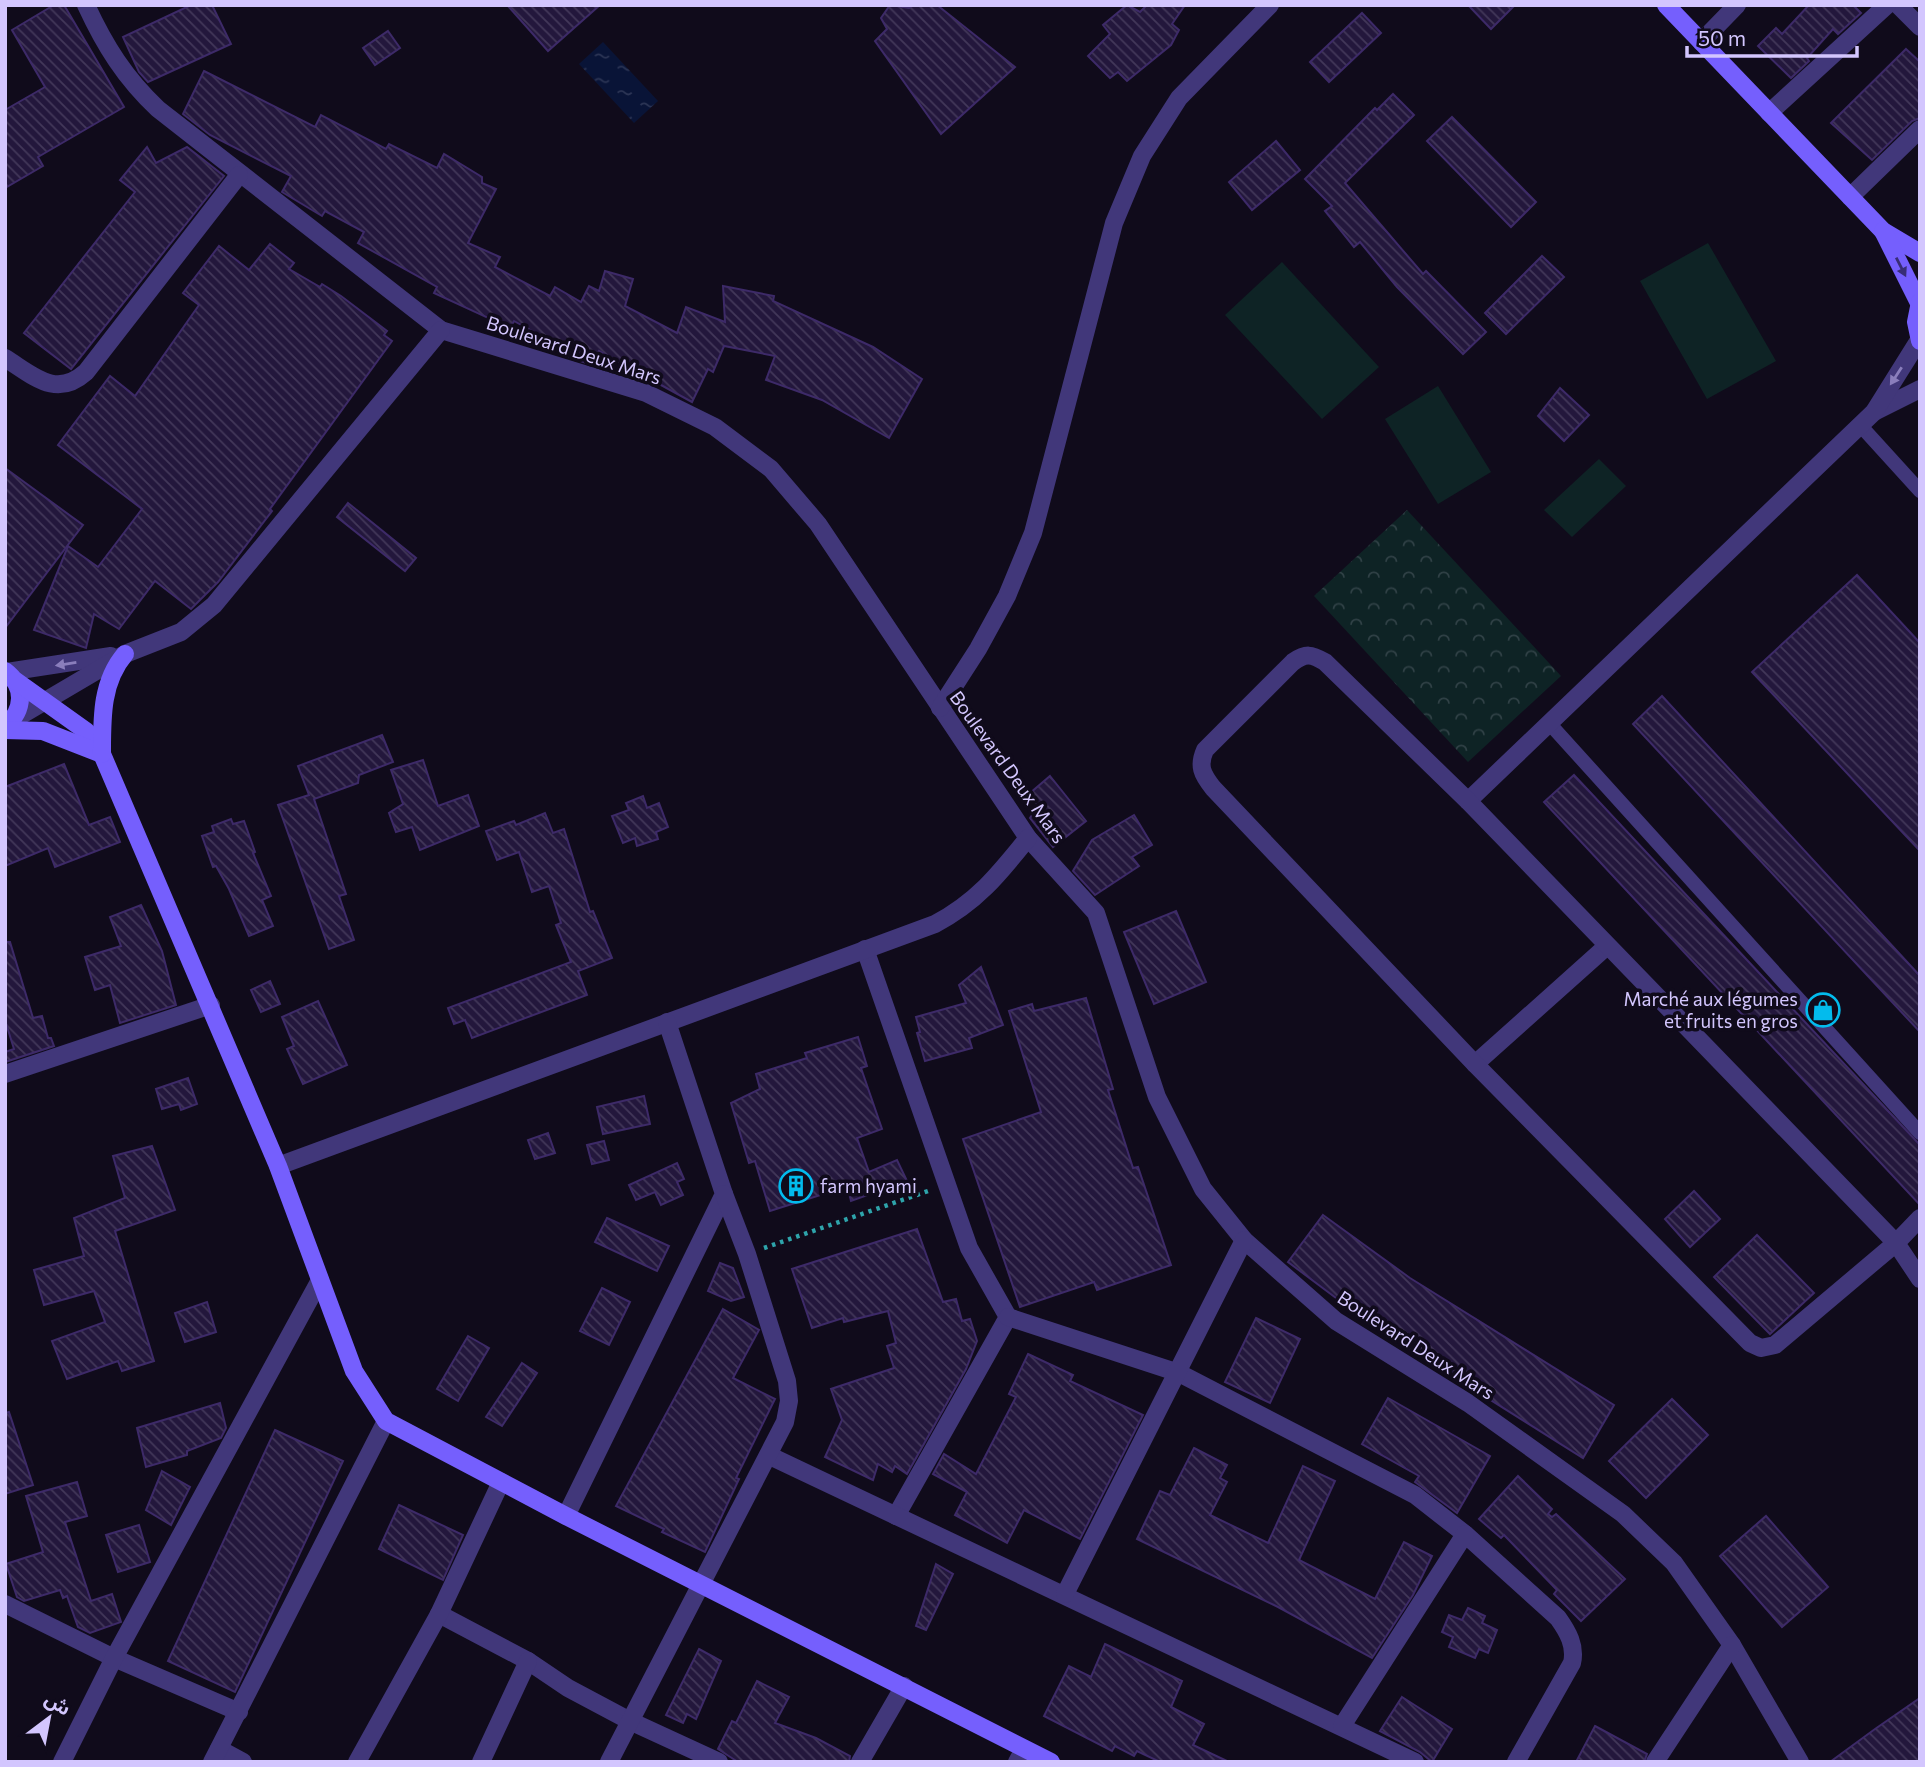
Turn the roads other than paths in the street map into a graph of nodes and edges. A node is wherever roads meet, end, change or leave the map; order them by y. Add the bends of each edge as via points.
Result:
1 (86, 5) edge
2 (1270, 5) edge
3 (1666, 5) edge
4 (1737, 5) edge
5 (1886, 5) edge
6 (1905, 8) edge
7 (1250, 12) edge
8 (1920, 27) edge
9 (1701, 42) junction
10 (1769, 113) junction
11 (1920, 129) edge
12 (239, 175) junction
13 (1850, 197) junction
14 (1883, 231) junction
15 (1920, 253) edge
16 (1919, 302) edge
17 (441, 330) junction
18 (1920, 341) edge
19 (5, 358) edge
20 (1920, 389) edge
21 (1874, 412) junction
22 (1860, 425) junction
23 (1920, 491) edge
24 (125, 654) junction
25 (9, 675) edge
26 (45, 701) junction
27 (940, 708) junction
28 (1549, 723) junction
29 (8, 726) edge
30 (102, 754) junction
31 (1468, 801) junction
32 (1028, 838) junction
33 (1607, 946) junction
34 (865, 949) junction
35 (211, 1005) junction
36 (667, 1022) junction
37 (1475, 1064) junction
38 (5, 1074) edge
39 (1920, 1133) edge
40 (278, 1166) junction
41 (724, 1194) junction
42 (1920, 1218) edge
43 (1244, 1240) junction
44 (1896, 1243) junction
45 (1920, 1279) edge
46 (320, 1280) junction
47 (1008, 1317) junction
48 (1179, 1373) junction
49 (386, 1421) junction
50 (770, 1456) junction
51 (501, 1482) junction
52 (566, 1516) junction
53 (896, 1516) junction
54 (1465, 1534) junction
55 (701, 1582) junction
56 (1065, 1594) junction
57 (5, 1604) edge
58 (439, 1614) junction
59 (1732, 1645) junction
60 (114, 1658) junction
61 (528, 1661) junction
62 (904, 1686) junction
63 (239, 1712) junction
64 (630, 1721) junction
65 (1342, 1726) junction
66 (215, 1755) edge
67 (1020, 1755) edge
68 (1656, 1761) edge
69 (62, 1762) edge
70 (243, 1762) edge
71 (357, 1762) edge
72 (481, 1762) edge
73 (609, 1762) edge
74 (719, 1762) edge
75 (860, 1762) edge
76 (1051, 1762) edge
77 (1415, 1762) edge
78 (1516, 1762) edge
79 (1800, 1762) edge

1 - 12 street, Boulevard Deux Mars via 107,49 130,82
2 - 7 street
3 - 9 street
4 - 9 street
5 - 10 street
6 - 8 street
7 - 27 street via 1179,99 1142,156 1114,223 1033,533 1007,596
9 - 10 street
10 - 13 street
11 - 13 street
12 - 17 street, Boulevard Deux Mars
12 - 19 street via 74,382 50,384
13 - 14 street
14 - 15 street
14 -> 16 street
16 - 18 street via 1916,322
17 - 24 street via 214,606 181,632
17 - 27 street, Boulevard Deux Mars via 646,393 715,427 771,469 818,524
18 -> 21 street
20 - 21 street
21 - 22 street
22 - 23 lane
22 - 28 street
24 -> 25 street
24 - 26 street
24 - 30 street via 111,674 106,695
25 - 26 street
25 - 29 street via 20,705
26 - 29 street
26 - 30 street via 86,731
27 - 32 street, Boulevard Deux Mars
28 - 31 street
28 - 39 lane
29 - 30 street via 43,731
30 - 35 street
31 - 33 street
31 - 37 street via 1312,654 1293,662 1205,750 1200,762 1213,788
32 - 34 street via 992,883 964,908 935,924
32 - 43 street, Boulevard Deux Mars via 1096,913 1152,1084 1174,1135 1203,1189
33 - 37 street
33 - 44 street
34 - 36 street
34 - 47 street via 970,1248
35 - 38 street
35 - 40 street
36 - 40 street
36 - 41 street
37 - 44 street via 1749,1343 1761,1348 1775,1345
40 - 46 street
41 - 50 street via 787,1381 785,1422
41 - 52 street
42 - 44 street
43 - 48 street
43 - 59 street, Boulevard Deux Mars via 1336,1321 1468,1403 1623,1514 1674,1563
44 - 45 street
46 - 49 street via 354,1371
46 - 60 street
47 - 48 street
47 - 53 street
48 - 54 street via 1415,1495
48 - 56 street
49 - 51 street
49 - 63 street
50 - 53 street
50 - 55 street
51 - 52 street
51 - 58 street
52 - 55 street
53 - 56 street
54 - 65 street
54 - 78 street via 1558,1618 1575,1653
55 - 62 street
55 - 64 street
56 - 65 street
57 - 60 street
58 - 61 street
58 - 71 street
59 - 68 street
59 - 79 street, Boulevard Deux Mars
60 - 63 street
60 - 69 street
61 - 64 street
61 - 72 street
62 - 67 street
62 - 75 street
63 - 66 street
64 - 73 street
64 - 74 street
65 - 77 street
66 - 70 street
67 - 76 street

